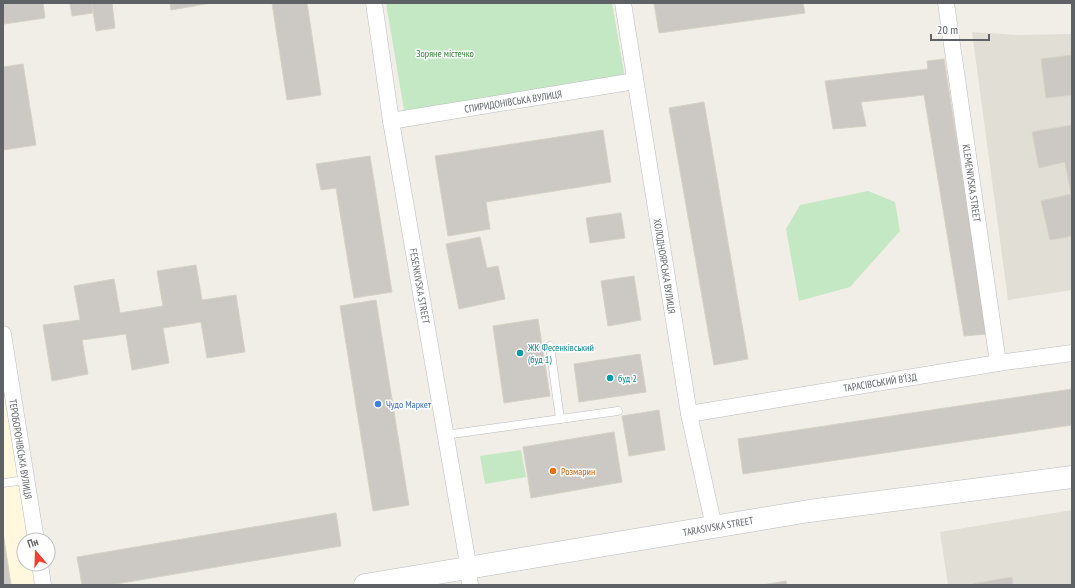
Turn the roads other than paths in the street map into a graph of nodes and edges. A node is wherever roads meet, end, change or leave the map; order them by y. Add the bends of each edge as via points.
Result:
1 (374, 3) edge
2 (622, 3) edge
3 (946, 3) edge
4 (635, 81) junction
5 (391, 121) junction
6 (3, 334) edge
7 (550, 346) dead end
8 (1072, 353) edge
9 (998, 363) junction
10 (618, 411) dead end
11 (689, 414) junction
12 (560, 419) junction
13 (445, 435) junction
14 (1072, 477) edge
15 (26, 480) junction
16 (3, 483) edge
17 (714, 527) junction
18 (35, 532) edge
19 (41, 572) edge
20 (469, 577) edge
21 (43, 585) edge
22 (365, 585) edge

1 - 5 street, FESENKIVSKA STREET
2 - 4 street, ХОЛОДНОЯРСЬКА ВУЛИЦЯ
3 - 9 street, KLEMENIVSKA STREET
4 - 5 street, СПИРИДОНІВСЬКА ВУЛИЦЯ
4 - 11 street, ХОЛОДНОЯРСЬКА ВУЛИЦЯ
5 - 13 street, FESENKIVSKA STREET
6 - 15 street, ТЕРОБОРОНІВСЬКА ВУЛИЦЯ
7 - 12 lane
8 - 9 street, ТАРАСІВСЬКИЙ В’ЇЗД
9 - 11 street, ТАРАСІВСЬКИЙ В’ЇЗД
10 - 12 lane
11 - 17 street, ХОЛОДНОЯРСЬКА ВУЛИЦЯ
12 - 13 lane
13 - 20 street, FESENKIVSKA STREET
14 - 17 street, TARASIVSKA STREET via 809,511
15 - 16 lane
15 - 18 street, ТЕРОБОРОНІВСЬКА ВУЛИЦЯ
17 - 20 street, TARASIVSKA STREET
19 - 21 street
20 - 22 street, TARASIVSKA STREET

